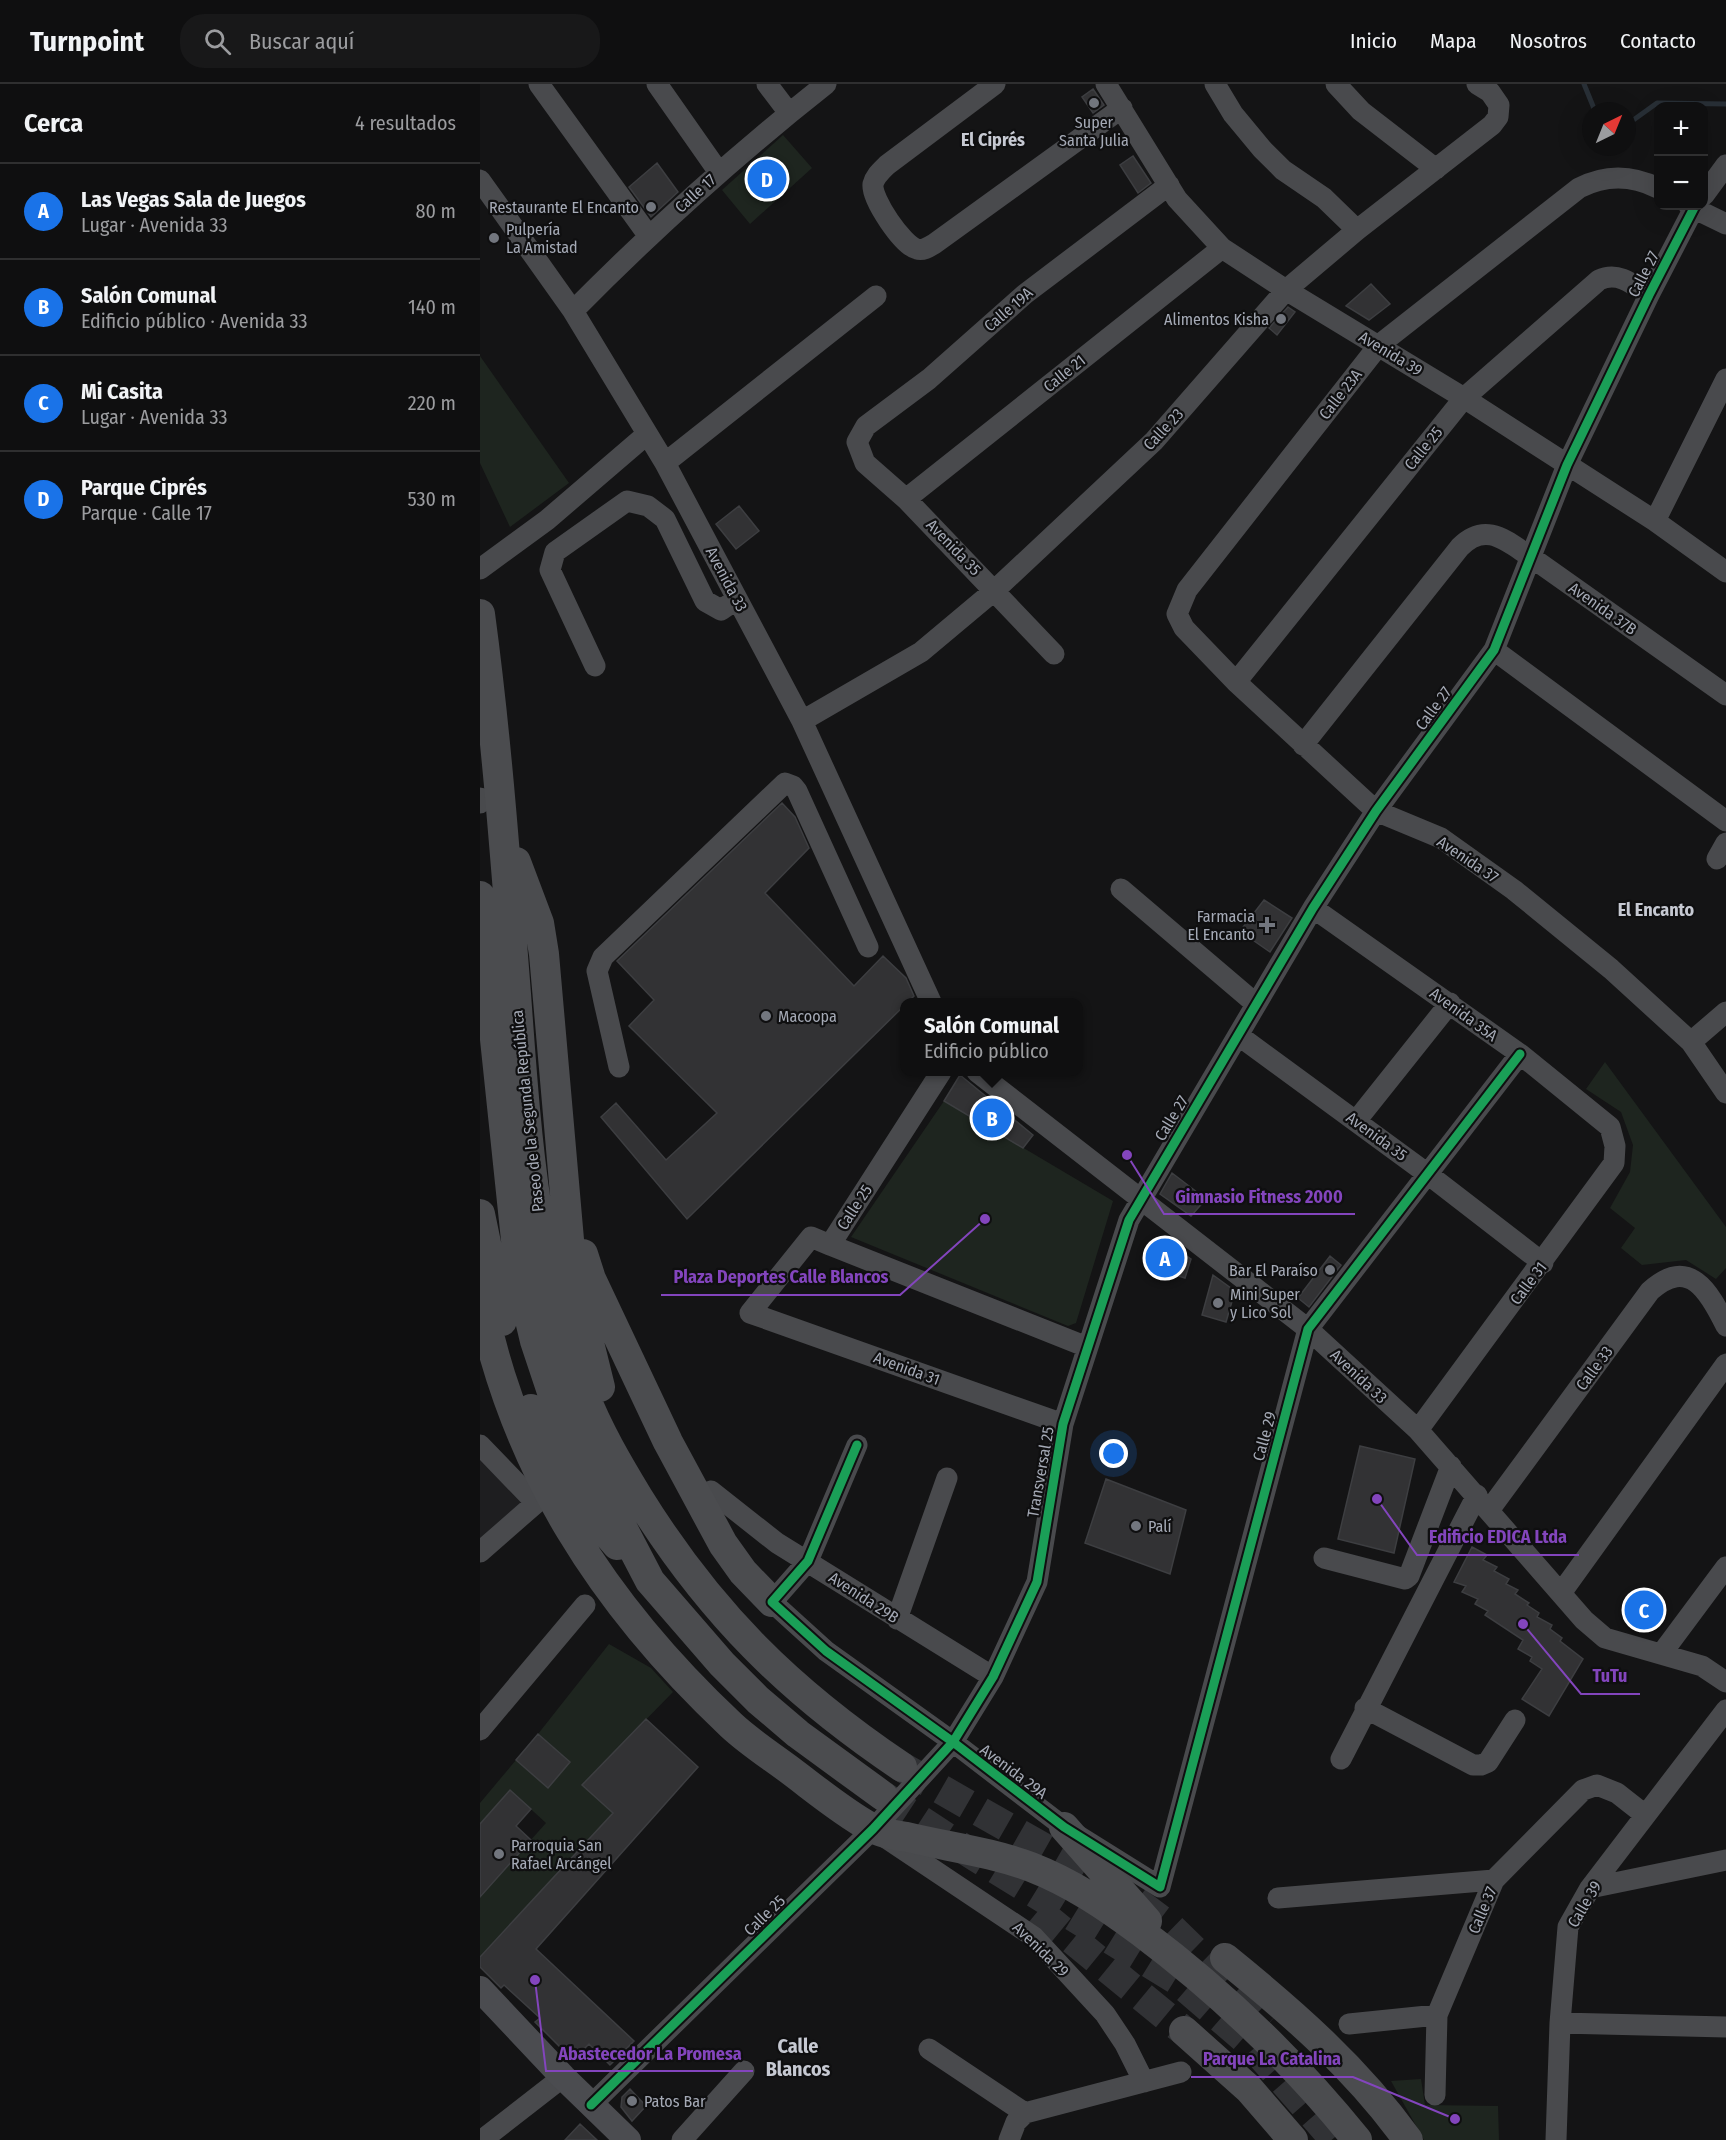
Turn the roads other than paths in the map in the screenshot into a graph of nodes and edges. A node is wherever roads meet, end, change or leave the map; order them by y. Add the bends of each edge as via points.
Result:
1 (539, 84) edge
2 (657, 84) edge
3 (767, 84) edge
4 (826, 84) edge
5 (994, 84) edge
6 (1106, 84) edge
7 (1215, 84) edge
8 (1336, 84) edge
9 (1477, 84) edge
10 (1122, 108) junction
11 (789, 113) junction
12 (1726, 165) edge
13 (1436, 169) junction
14 (718, 171) junction
15 (480, 180) edge
16 (1169, 185) junction
17 (1654, 186) edge
18 (1708, 188) edge
19 (1692, 210) edge
20 (1704, 210) edge
21 (1726, 224) edge
22 (1357, 230) junction
23 (648, 235) junction
24 (1222, 248) junction
25 (1286, 290) junction
26 (1649, 295) junction
27 (876, 296) dead end
28 (573, 310) junction
29 (1379, 345) junction
30 (1726, 379) edge
31 (1464, 398) junction
32 (646, 435) junction
33 (857, 442) joint
34 (664, 463) junction
35 (1567, 465) junction
36 (906, 499) junction
37 (1655, 521) junction
38 (1531, 557) junction
39 (480, 569) edge
40 (1726, 572) edge
41 (995, 590) junction
42 (737, 599) junction
43 (480, 614) edge
44 (1177, 614) joint
45 (1494, 650) junction
46 (1054, 654) dead end
47 (595, 666) dead end
48 (1236, 682) junction
49 (480, 690) edge
50 (1726, 695) edge
51 (802, 721) junction
52 (1303, 745) junction
53 (484, 802) edge
54 (1376, 811) junction
55 (1726, 821) edge
56 (875, 876) junction
57 (1121, 889) dead end
58 (846, 895) junction
59 (480, 896) edge
60 (1313, 908) junction
61 (868, 947) dead end
62 (929, 998) edge
63 (1450, 1003) junction
64 (1256, 1004) junction
65 (1726, 1012) edge
66 (1238, 1035) junction
67 (1691, 1042) junction
68 (1520, 1054) junction
69 (619, 1066) dead end
70 (938, 1076) edge
71 (983, 1076) edge
72 (1726, 1093) edge
73 (1356, 1121) junction
74 (1610, 1127) joint
75 (561, 1156) junction
76 (518, 1166) junction
77 (1429, 1174) junction
78 (1140, 1199) junction
79 (480, 1214) edge
80 (830, 1245) junction
81 (1543, 1263) junction
82 (480, 1296) edge
83 (750, 1312) joint
84 (1726, 1326) edge
85 (1308, 1329) junction
86 (1087, 1347) junction
87 (1726, 1364) edge
88 (1063, 1424) junction
89 (1418, 1430) junction
90 (480, 1445) edge
91 (857, 1445) dead end
92 (1451, 1466) junction
93 (947, 1478) dead end
94 (711, 1491) dead end
95 (1484, 1502) junction
96 (646, 1510) junction
97 (480, 1552) edge
98 (1324, 1558) dead end
99 (808, 1561) junction
100 (1726, 1567) edge
101 (650, 1581) junction
102 (1561, 1593) junction
103 (772, 1602) junction
104 (585, 1605) dead end
105 (897, 1619) junction
106 (1662, 1653) junction
107 (993, 1677) junction
108 (1726, 1682) edge
109 (1365, 1708) junction
110 (1726, 1710) edge
111 (1515, 1719) dead end
112 (480, 1730) edge
113 (953, 1742) junction
114 (1341, 1759) dead end
115 (902, 1767) tunnel mouth
116 (883, 1796) tunnel mouth
117 (1645, 1815) junction
118 (1064, 1827) junction
119 (873, 1829) junction
120 (1726, 1860) edge
121 (1494, 1880) junction
122 (1160, 1887) joint
123 (1590, 1888) junction
124 (1278, 1898) dead end
125 (1225, 1958) dead end
126 (1184, 1964) junction
127 (480, 1989) edge
128 (1437, 2015) junction
129 (1560, 2023) junction
130 (1349, 2024) dead end
131 (1726, 2027) edge
132 (1184, 2031) tunnel mouth
133 (929, 2049) dead end
134 (744, 2072) dead end
135 (1181, 2072) dead end
136 (563, 2077) junction
137 (1144, 2082) junction
138 (1435, 2095) dead end
139 (1326, 2101) junction
140 (591, 2105) junction
141 (1025, 2114) junction
142 (482, 2140) edge
143 (628, 2140) edge
144 (682, 2140) edge
145 (1009, 2140) edge
146 (1293, 2140) edge
147 (1343, 2140) edge
148 (1357, 2140) edge
149 (1408, 2140) edge
150 (1556, 2140) edge

1 - 23 street
2 - 14 street
3 - 11 street
4 - 11 street, Calle 17
5 - 10 street via 887,165 873,184 874,198 880,207 902,237 918,250 934,244
6 - 10 street, Avenida 39
7 - 22 street via 1233,114 1283,170 1324,198
8 - 13 street via 1361,111
9 - 13 street, Calle 23 via 1496,99 1499,111 1492,125
10 - 16 street, Avenida 39
11 - 14 street, Calle 17
12 - 18 street, Calle 27
13 - 22 street, Calle 23
14 - 23 street, Calle 17
15 - 28 street, Avenida 33
16 - 24 street, Avenida 39 via 1192,218
16 - 33 street, Calle 19A via 1025,294 929,379 866,426
17 - 29 street, Calle 23A via 1628,178 1588,183
19 - 26 street, Calle 27
20 - 21 street
22 - 25 street, Calle 23
23 - 28 street, Calle 17
24 - 25 street, Avenida 39
24 - 36 street, Calle 21
25 - 29 street, Avenida 39
25 - 41 street, Calle 23 via 1154,441
26 - 31 street, Calle 25 via 1614,276 1599,280
26 - 35 street, Calle 27
27 - 34 street
28 - 32 street, Avenida 33
29 - 31 street, Avenida 39
29 - 44 street, Calle 23A via 1187,590
30 - 37 street
31 - 35 street, Avenida 39
31 - 48 street, Calle 25
32 - 34 street, Avenida 33
32 - 39 street via 547,520
33 - 36 street, Avenida 35 via 865,464
34 - 42 street, Avenida 33
35 - 37 street, Avenida 39
35 - 38 street, Calle 27
36 - 41 street, Avenida 35
37 - 40 street, Avenida 39
38 - 45 street, Calle 27
38 - 50 street, Avenida 37B
38 - 52 street, Avenida 37B via 1495,536 1475,534 1452,556
41 - 46 street, Avenida 35
41 - 51 street, Calle 23 via 921,652
42 - 47 street via 721,610 705,601 665,519 648,506 627,501 555,552 550,570
42 - 51 street, Avenida 33
43 - 76 highway, Paseo de la Segunda República via 494,720
44 - 48 street, Avenida 37 via 1184,628
45 - 54 street, Calle 27
45 - 55 street
48 - 52 street, Avenida 37
49 - 53 street
51 - 56 street, Avenida 33
52 - 54 street, Avenida 37
53 - 75 highway via 539,923
54 - 60 street, Calle 27
54 - 67 street, Avenida 37 via 1441,838 1514,890 1611,969
56 - 58 street
56 - 62 street, Avenida 33
57 - 64 street
58 - 61 street
58 - 69 street via 797,791 789,784 781,785 598,965
59 - 76 highway, Paseo de la Segunda República
60 - 63 street, Avenida 35A
60 - 64 street, Calle 27
63 - 68 street, Avenida 35A
63 - 73 street
64 - 66 street, Calle 27
65 - 67 street
66 - 73 street, Avenida 35
66 - 78 street, Calle 27
67 - 72 street, Avenida 37
68 - 74 street, Avenida 35A
68 - 77 street, Calle 29
70 - 80 street, Calle 25
71 - 78 street, Avenida 33
73 - 77 street, Avenida 35
74 - 81 street, Calle 31 via 1614,1163
75 - 96 highway via 572,1274 583,1323 600,1388
75 - 103 highway via 591,1279 663,1432 723,1544
76 - 96 highway, Paseo de la Segunda República via 565,1340 585,1397 608,1447
76 - 101 highway, Paseo de la Segunda República via 520,1278 535,1341 553,1395
77 - 81 street, Avenida 35
77 - 85 street, Calle 29
78 - 85 street, Avenida 33
78 - 86 street, Transversal 25 via 1129,1220
79 - 101 highway via 504,1332 537,1422 566,1479 596,1522
80 - 83 street, Calle 25 via 811,1237
80 - 86 street
81 - 89 street, Calle 31
82 - 119 highway via 517,1425 546,1490 600,1579 660,1653 733,1727
83 - 88 street, Avenida 31
84 - 95 street, Calle 33 via 1701,1284 1682,1276 1664,1278
85 - 89 street, Avenida 33
85 - 122 street, Calle 29
86 - 88 street, Transversal 25
87 - 102 street
88 - 107 street, Transversal 25 via 1037,1582
89 - 92 street, Avenida 33
90 - 97 street via 536,1503
91 - 99 street
92 - 95 street, Avenida 33
92 - 98 street via 1405,1579
93 - 105 street
94 - 99 street, Avenida 29B via 777,1544
95 - 102 street, Avenida 33
95 - 109 street, Calle 33
96 - 115 highway, Paseo de la Segunda República via 688,1572 746,1641 819,1708
99 - 103 street
99 - 105 street, Avenida 29B
100 - 106 street
101 - 116 highway, Paseo de la Segunda República via 758,1700
102 - 106 street, Avenida 33 via 1605,1638
103 - 113 street, Avenida 29A via 826,1651
104 - 112 street
105 - 107 street, Avenida 29B
106 - 108 street, Avenida 33 via 1702,1666
107 - 113 street, Transversal 25
109 - 111 street via 1481,1766 1488,1762
109 - 114 street, Calle 33
110 - 117 street, Calle 39
113 - 118 street, Avenida 29A
113 - 119 street, Calle 25
117 - 121 street, Calle 37 via 1617,1793 1598,1785 1583,1791
117 - 123 street, Calle 39
118 - 122 street, Avenida 29A
118 - 126 highway
119 - 126 highway via 1000,1855 1050,1874 1093,1897
119 - 137 street, Avenida 29 via 1034,1937 1105,2014
119 - 140 street, Calle 25
120 - 123 street
121 - 124 street
121 - 128 street, Calle 37
123 - 129 street, Calle 39 via 1568,1927
125 - 149 highway via 1330,2048
126 - 139 highway
127 - 136 main road
128 - 130 street
128 - 138 street, Calle 37
129 - 131 street
129 - 150 street, Calle 39
132 - 146 highway via 1249,2089
133 - 141 street
134 - 144 street
135 - 137 street
136 - 140 main road
136 - 142 street
137 - 141 street
139 - 147 highway
139 - 148 highway
140 - 143 main road
141 - 145 street via 1016,2122

